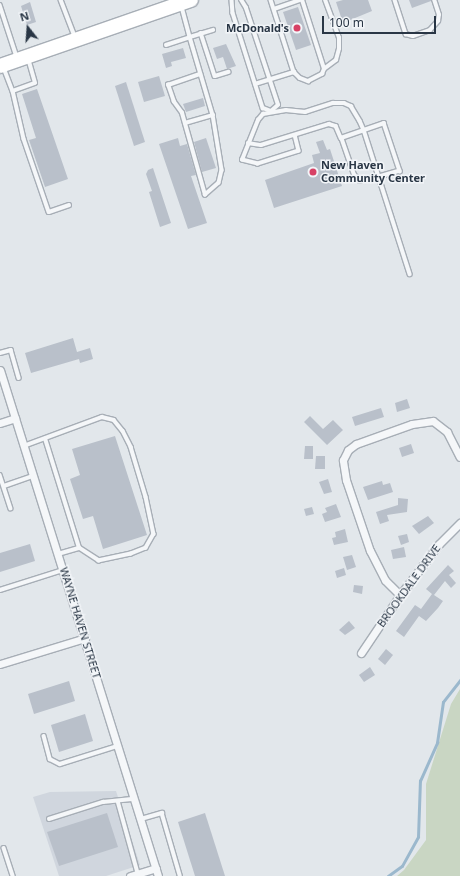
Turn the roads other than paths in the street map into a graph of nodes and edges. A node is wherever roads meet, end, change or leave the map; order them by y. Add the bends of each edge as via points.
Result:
1 (61, 0) edge
2 (232, 0) edge
3 (241, 0) edge
4 (271, 0) edge
5 (301, 0) edge
6 (325, 0) edge
7 (395, 0) edge
8 (434, 0) edge
9 (184, 1) edge
10 (0, 5) edge
11 (274, 8) junction
12 (213, 30) dead end
13 (201, 33) junction
14 (190, 37) junction
15 (76, 39) junction
16 (166, 45) dead end
17 (23, 58) junction
18 (1, 66) edge
19 (324, 69) junction
20 (228, 72) dead end
21 (294, 72) junction
22 (200, 74) junction
23 (270, 79) junction
24 (255, 84) junction
25 (13, 91) junction
26 (271, 111) junction
27 (213, 115) junction
28 (185, 124) junction
29 (364, 130) junction
30 (295, 135) junction
31 (341, 138) junction
32 (248, 143) junction
33 (379, 177) junction
34 (69, 205) dead end
35 (410, 274) dead end
36 (0, 353) edge
37 (0, 370) edge
38 (19, 378) dead end
39 (15, 418) junction
40 (0, 423) edge
41 (45, 439) junction
42 (24, 446) junction
43 (460, 457) edge
44 (0, 475) edge
45 (34, 476) junction
46 (4, 486) junction
47 (11, 508) dead end
48 (460, 523) edge
49 (79, 548) junction
50 (58, 554) junction
51 (63, 570) junction
52 (0, 590) edge
53 (400, 595) junction
54 (85, 638) junction
55 (361, 653) dead end
56 (0, 664) edge
57 (44, 736) dead end
58 (118, 746) junction
59 (135, 799) junction
60 (118, 801) junction
61 (49, 819) dead end
62 (141, 819) junction
63 (4, 848) dead end
64 (156, 868) junction
65 (138, 874) junction
66 (180, 875) dead end
67 (13, 876) edge
68 (130, 876) edge
69 (158, 876) edge

1 - 15 lane
2 - 24 lane via 233,13
3 - 23 lane
4 - 11 lane
5 - 11 lane
5 - 19 lane
6 - 19 lane via 339,38 339,50 336,60
7 - 8 lane via 406,34 413,36 430,30 438,21 439,15
9 - 14 lane
9 - 15 highway
10 - 17 lane
11 - 21 lane
12 - 13 lane
13 - 14 lane
13 - 20 lane via 215,76
14 - 16 lane
14 - 22 lane
15 - 17 highway
17 - 18 highway
17 - 25 lane via 35,83
18 - 25 lane
19 - 21 lane via 322,74 308,81
21 - 23 lane
22 - 27 lane
22 - 28 lane via 168,85
23 - 24 lane
23 - 26 lane via 278,105
24 - 26 lane via 263,108
25 - 34 lane via 24,139 49,212
26 - 29 lane via 305,112 333,103 344,103 356,113
26 - 32 lane via 258,120
27 - 28 lane
27 - 28 lane via 222,170 219,183 205,195
29 - 31 lane
29 - 33 lane
29 - 33 lane via 384,123 400,171
30 - 31 lane via 329,124 336,126
30 - 32 lane via 261,146
30 - 32 lane via 300,151 258,164 242,160
31 - 33 lane via 357,180
33 - 35 lane
36 - 38 lane via 11,350
37 - 39 street, WAYNE HAVEN STREET
39 - 40 street
39 - 42 street, WAYNE HAVEN STREET
41 - 42 lane
41 - 49 lane
41 - 49 lane via 102,417 114,420 131,447 154,534 146,548 99,561
42 - 45 street, WAYNE HAVEN STREET
43 - 53 street via 447,432 433,421 412,424 356,444 348,450 343,460 346,480 370,552 385,580
44 - 46 lane
45 - 46 lane
45 - 50 street, WAYNE HAVEN STREET
46 - 47 lane
48 - 53 street, BROOKDALE DRIVE via 439,544
49 - 50 lane
50 - 51 street, WAYNE HAVEN STREET
51 - 52 lane
51 - 54 street, WAYNE HAVEN STREET
53 - 55 street, BROOKDALE DRIVE
54 - 56 street
54 - 58 street, WAYNE HAVEN STREET
57 - 58 lane via 50,759 60,764
58 - 59 street, WAYNE HAVEN STREET
59 - 60 lane
59 - 62 street, WAYNE HAVEN STREET
60 - 61 lane via 103,802
60 - 65 lane
62 - 64 street, WAYNE HAVEN STREET
62 - 66 lane via 162,813
63 - 67 lane
64 - 65 street
64 - 69 street, WAYNE HAVEN STREET
65 - 68 street

